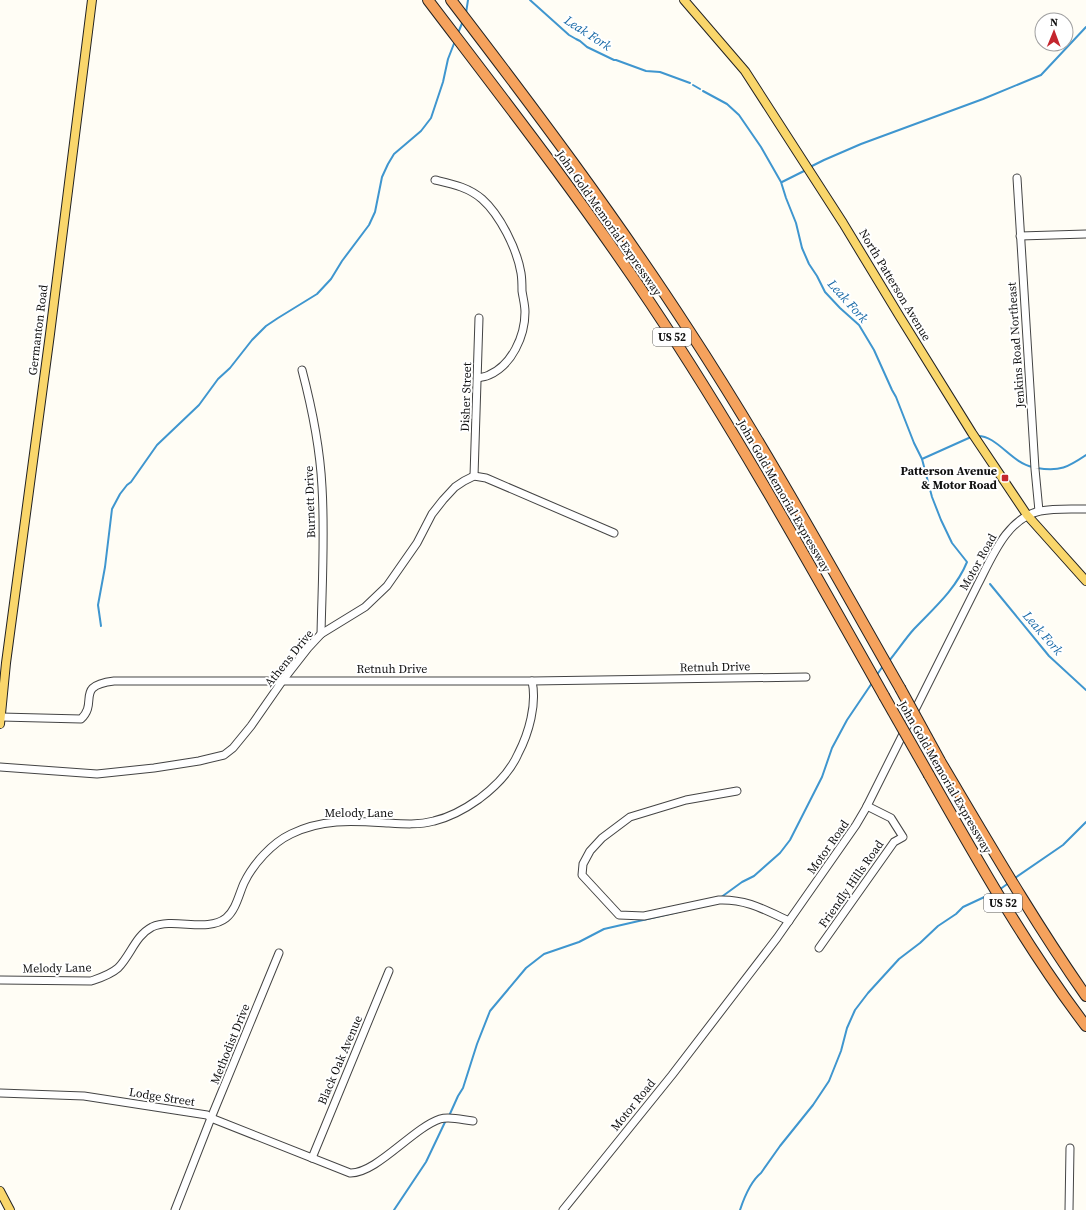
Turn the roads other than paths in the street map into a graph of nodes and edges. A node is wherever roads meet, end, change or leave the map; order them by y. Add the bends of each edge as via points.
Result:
1 (92, 0) edge
2 (428, 0) edge
3 (451, 0) edge
4 (684, 0) edge
5 (1017, 178) dead end
6 (435, 180) dead end
7 (1086, 234) edge
8 (1020, 236) junction
9 (479, 318) dead end
10 (302, 370) dead end
11 (478, 378) junction
12 (474, 476) junction
13 (1086, 509) edge
14 (1039, 511) junction
15 (1027, 515) junction
16 (614, 533) dead end
17 (1086, 581) edge
18 (321, 634) junction
19 (3, 662) edge
20 (806, 677) dead end
21 (283, 680) junction
22 (532, 681) junction
23 (1, 720) edge
24 (0, 767) edge
25 (737, 791) dead end
26 (867, 806) junction
27 (789, 922) junction
28 (819, 948) dead end
29 (279, 953) dead end
30 (389, 971) dead end
31 (0, 980) edge
32 (1086, 996) edge
33 (1086, 1026) edge
34 (0, 1093) edge
35 (211, 1118) junction
36 (473, 1121) dead end
37 (1070, 1148) dead end
38 (312, 1158) junction
39 (0, 1191) edge
40 (10, 1210) edge
41 (175, 1210) edge
42 (563, 1210) edge
43 (1070, 1210) edge

1 - 19 main road, Germanton Road via 50,334
2 - 33 highway, John Gold Memorial Expressway / US 52, bridge via 570,189 655,310 731,430 793,535 928,775 1014,921
3 - 32 highway, John Gold Memorial Expressway / US 52, bridge via 579,172 689,330 758,441 1024,903
4 - 15 main road, North Patterson Avenue via 745,71 827,197 969,428
5 - 8 street, Jenkins Road Northeast
6 - 11 street via 458,185 482,199 497,216 506,232 521,272 525,313 518,346 506,363 489,375
7 - 8 street
8 - 14 street, Jenkins Road Northeast
9 - 11 street, Disher Street
10 - 18 street, Burnett Drive via 309,397 322,487
11 - 12 street, Disher Street
12 - 16 street via 486,478
12 - 18 street, Athens Drive via 455,487 443,500 387,586 365,607
13 - 14 street, Motor Road
14 - 15 street, Motor Road
15 - 17 main road, North Patterson Avenue
15 - 26 street, Motor Road via 1008,531 989,562
18 - 21 street, Athens Drive
19 - 23 main road, Germanton Road
20 - 22 street, Retnuh Drive
21 - 22 street, Retnuh Drive
21 - 23 street, Retnuh Drive via 114,681 100,683 94,687 90,692 85,715 81,719
21 - 24 street, Athens Drive via 233,748 219,757 97,774
22 - 31 street, Melody Lane via 531,713 516,759 493,788 458,813 419,823 325,822 310,827 291,834 268,851 250,873 232,911 219,922 162,924 151,928 140,936 117,969 91,980
25 - 27 street via 686,800 630,817 602,838 590,851 583,864 582,875 619,915 644,916 719,900 730,900 751,904
26 - 27 street, Motor Road via 856,826
26 - 28 street, Friendly Hills Road via 891,818 903,837 894,842
27 - 42 street, Motor Road via 672,1075
29 - 35 street, Methodist Drive
30 - 38 street, Black Oak Avenue
34 - 35 street, Lodge Street via 84,1096 207,1115
35 - 38 street, Lodge Street
35 - 41 street, Methodist Drive
36 - 38 street, Lodge Street via 440,1119 422,1128 380,1160 357,1173 350,1173
37 - 43 street
39 - 40 main road

